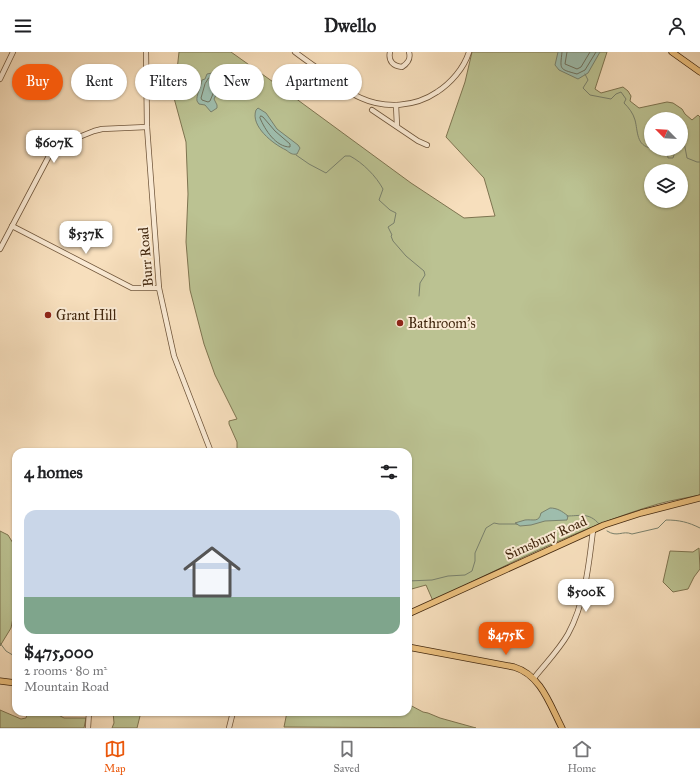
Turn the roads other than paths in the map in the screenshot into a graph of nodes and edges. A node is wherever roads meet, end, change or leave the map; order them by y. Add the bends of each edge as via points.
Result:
1 (13, 52) edge
2 (146, 52) edge
3 (295, 52) edge
4 (390, 52) edge
5 (409, 52) edge
6 (469, 52) edge
7 (672, 52) edge
8 (700, 72) edge
9 (0, 79) edge
10 (396, 105) junction
11 (372, 110) dead end
12 (397, 126) junction
13 (147, 127) junction
14 (427, 145) dead end
15 (12, 226) junction
16 (0, 249) edge
17 (159, 288) junction
18 (209, 448) edge
19 (700, 498) edge
20 (594, 530) junction
21 (412, 612) edge
22 (412, 648) edge
23 (534, 678) junction
24 (0, 681) edge
25 (12, 682) edge
26 (90, 716) edge
27 (232, 716) edge
28 (88, 728) edge
29 (229, 728) edge
30 (562, 728) edge

1 - 9 street
2 - 13 street, Burr Road
3 - 10 street via 359,98
4 - 5 street via 390,61 402,67 410,57
6 - 10 street via 460,70 442,89 414,103
7 - 8 main road
10 - 12 street
11 - 12 street
12 - 14 street via 418,142
13 - 15 street via 102,129 69,141 49,156
13 - 17 street, Burr Road
15 - 16 street
15 - 17 street via 132,288
17 - 18 street, Burr Road via 174,356
19 - 20 main road, Simsbury Road via 623,518
20 - 21 main road, Simsbury Road
20 - 23 street via 586,580 574,623
22 - 23 main road via 514,667
23 - 30 main road
24 - 25 main road
26 - 28 street
27 - 29 street

